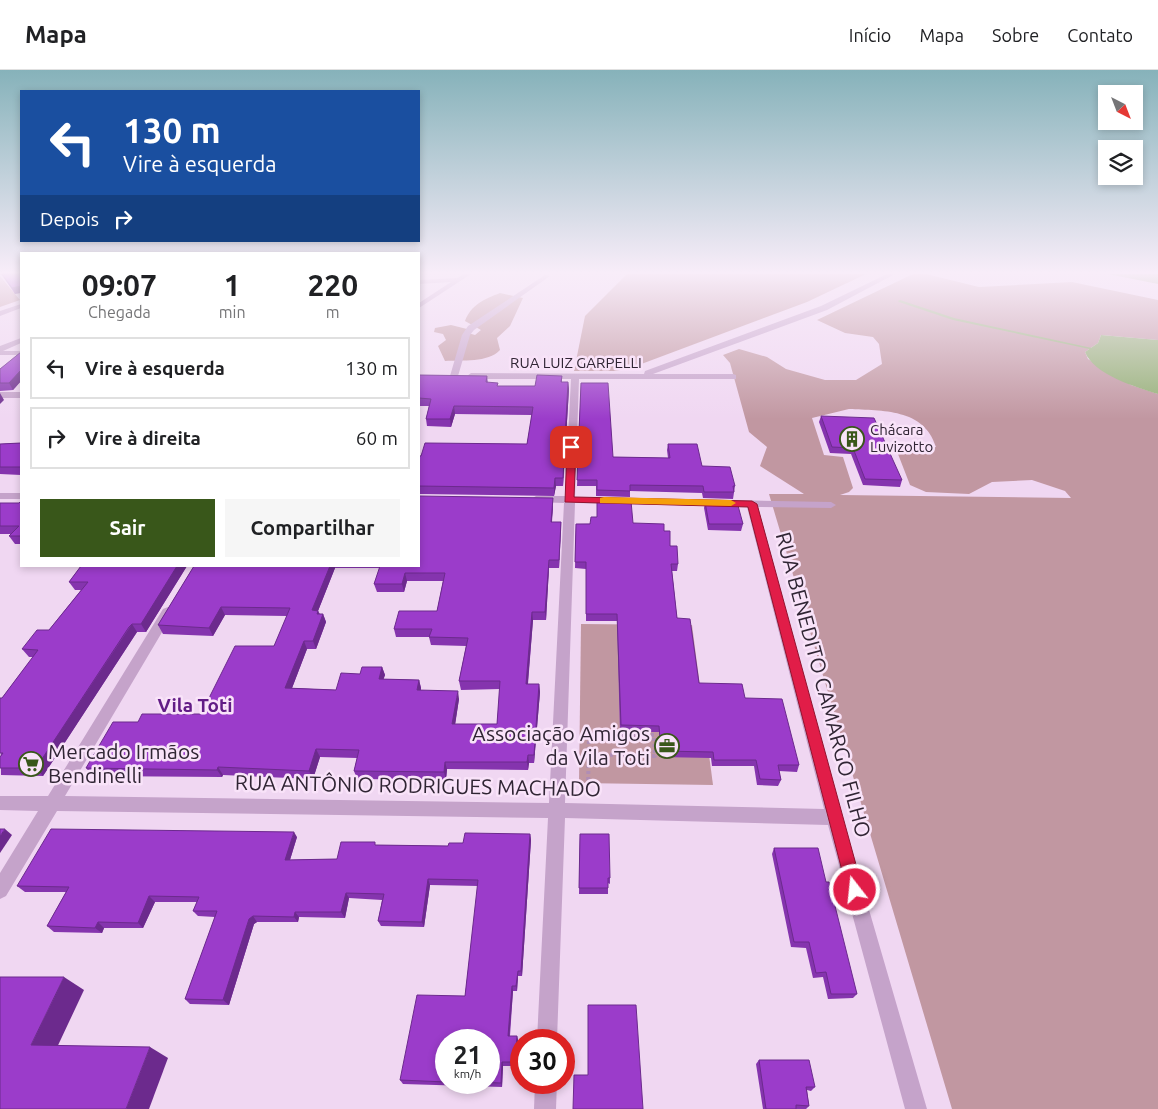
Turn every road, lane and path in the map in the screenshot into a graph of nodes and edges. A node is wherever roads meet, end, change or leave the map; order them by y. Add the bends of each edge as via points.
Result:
1 (480, 322) edge
2 (785, 322) edge
3 (20, 340) edge
4 (0, 349) edge
5 (0, 353) edge
6 (20, 353) edge
7 (575, 376) junction
8 (639, 377) junction
9 (732, 377) dead end
10 (0, 395) edge
11 (20, 395) edge
12 (0, 496) edge
13 (20, 496) edge
14 (525, 499) edge
15 (569, 500) junction
16 (752, 504) junction
17 (831, 505) dead end
18 (175, 600) edge
19 (589, 754) junction
20 (0, 803) edge
21 (52, 804) junction
22 (557, 811) junction
23 (588, 811) junction
24 (834, 817) junction
25 (0, 890) edge
26 (547, 1029) edge
27 (546, 1094) edge
28 (545, 1109) edge
29 (916, 1109) edge

1 - 7 street, RUA LUIZ GARPELLI via 466,335 450,376
2 - 8 street
3 - 4 street
5 - 6 street
7 - 8 street, RUA LUIZ GARPELLI
7 - 15 street
8 - 9 street, RUA LUIZ GARPELLI
10 - 11 street
12 - 13 street
14 - 15 street
15 - 16 street
15 - 22 street
16 - 17 street
16 - 24 street, RUA BENEDITO CAMARGO FILHO
18 - 21 street
19 - 19 path via 589,734 654,735 655,756
19 - 23 path
20 - 21 street, RUA ANTÔNIO RODRIGUES MACHADO
21 - 22 street, RUA ANTÔNIO RODRIGUES MACHADO
21 - 25 street
22 - 23 street, RUA ANTÔNIO RODRIGUES MACHADO
22 - 26 street
23 - 24 street, RUA ANTÔNIO RODRIGUES MACHADO
24 - 29 street, RUA BENEDITO CAMARGO FILHO
27 - 28 street

